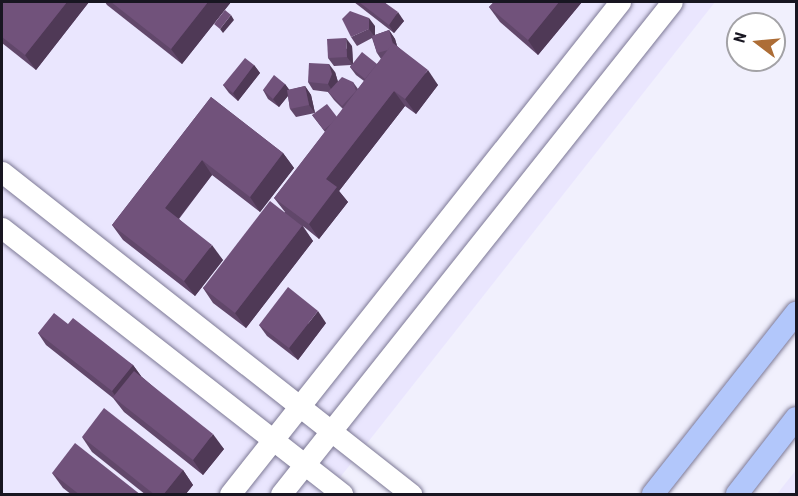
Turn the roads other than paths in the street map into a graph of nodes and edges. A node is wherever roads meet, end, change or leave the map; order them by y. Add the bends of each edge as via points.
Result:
1 (620, 2) edge
2 (672, 2) edge
3 (2, 172) edge
4 (2, 228) edge
5 (796, 313) edge
6 (299, 408) junction
7 (796, 418) edge
8 (330, 432) junction
9 (272, 442) junction
10 (303, 466) junction
11 (230, 495) edge
12 (280, 495) edge
13 (342, 495) edge
14 (411, 495) edge
15 (653, 495) edge
16 (736, 495) edge

1 - 6 street
2 - 8 street
3 - 6 street
4 - 9 street
5 - 15 main road
6 - 8 street
6 - 9 street
7 - 16 main road
8 - 10 street
8 - 14 street
9 - 10 street
9 - 11 street
10 - 12 street
10 - 13 street

